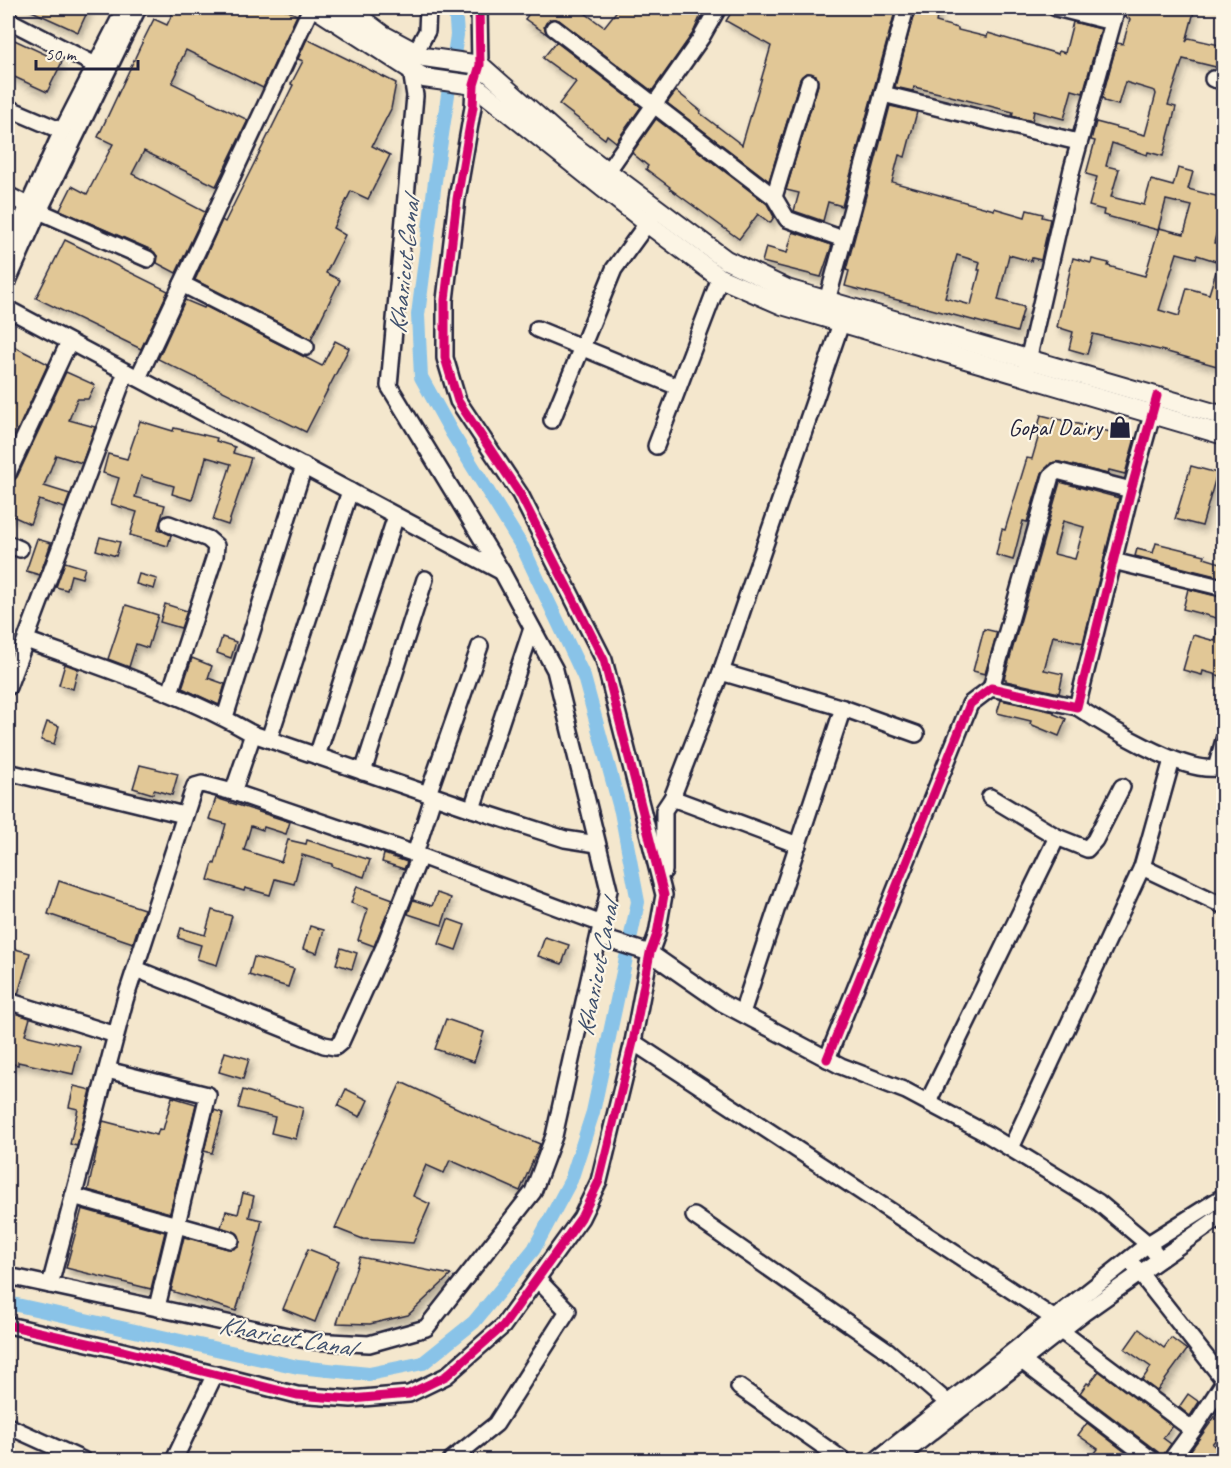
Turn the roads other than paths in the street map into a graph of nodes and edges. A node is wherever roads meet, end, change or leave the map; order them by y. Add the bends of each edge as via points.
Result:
1 (125, 8) edge
2 (138, 8) edge
3 (313, 8) edge
4 (347, 8) edge
5 (428, 8) edge
6 (479, 8) edge
7 (718, 8) edge
8 (906, 8) edge
9 (1056, 8) edge
10 (1115, 15) edge
11 (8, 20) edge
12 (554, 28) dead end
13 (418, 65) junction
14 (475, 65) junction
15 (97, 66) junction
16 (808, 82) dead end
17 (472, 85) junction
18 (883, 94) junction
19 (655, 105) junction
20 (8, 108) edge
21 (62, 130) junction
22 (1078, 142) junction
23 (607, 172) junction
24 (8, 195) edge
25 (774, 197) junction
26 (33, 208) junction
27 (652, 216) junction
28 (843, 239) junction
29 (8, 250) edge
30 (148, 260) dead end
31 (720, 278) junction
32 (8, 281) edge
33 (182, 284) junction
34 (828, 301) junction
35 (8, 309) edge
36 (844, 315) junction
37 (537, 328) dead end
38 (69, 342) junction
39 (306, 347) dead end
40 (582, 348) junction
41 (1028, 359) junction
42 (132, 375) junction
43 (1024, 377) junction
44 (678, 387) junction
45 (1157, 396) junction
46 (1152, 415) junction
47 (1224, 416) edge
48 (552, 420) dead end
49 (1224, 435) edge
50 (656, 446) dead end
51 (304, 466) junction
52 (8, 473) edge
53 (1131, 490) junction
54 (350, 491) junction
55 (396, 516) junction
56 (170, 525) dead end
57 (1113, 561) junction
58 (502, 572) junction
59 (425, 579) dead end
60 (1224, 588) edge
61 (532, 628) junction
62 (26, 640) junction
63 (480, 646) dead end
64 (721, 672) junction
65 (8, 687) edge
66 (991, 688) junction
67 (170, 693) junction
68 (1077, 707) junction
69 (843, 708) junction
70 (225, 717) junction
71 (253, 734) junction
72 (916, 734) dead end
73 (269, 739) junction
74 (1224, 740) edge
75 (317, 756) junction
76 (1172, 760) junction
77 (8, 772) edge
78 (363, 772) junction
79 (1122, 787) dead end
80 (233, 792) junction
81 (431, 796) junction
82 (990, 797) dead end
83 (672, 798) junction
84 (472, 809) junction
85 (184, 815) junction
86 (1057, 837) junction
87 (597, 843) junction
88 (798, 845) junction
89 (415, 854) junction
90 (1142, 867) junction
91 (664, 895) junction
92 (1224, 906) edge
93 (601, 933) junction
94 (649, 953) junction
95 (136, 969) junction
96 (8, 1001) edge
97 (742, 1013) junction
98 (116, 1035) junction
99 (633, 1042) junction
100 (827, 1059) junction
101 (107, 1070) junction
102 (928, 1102) junction
103 (1011, 1148) junction
104 (73, 1196) junction
105 (1224, 1196) edge
106 (1224, 1214) edge
107 (694, 1216) dead end
108 (177, 1225) junction
109 (231, 1240) dead end
110 (1148, 1245) junction
111 (1160, 1259) junction
112 (1129, 1260) junction
113 (1140, 1274) junction
114 (8, 1276) edge
115 (537, 1279) junction
116 (50, 1285) junction
117 (157, 1307) junction
118 (8, 1325) edge
119 (1058, 1325) junction
120 (1022, 1361) junction
121 (215, 1374) junction
122 (1224, 1381) edge
123 (740, 1387) dead end
124 (948, 1403) junction
125 (8, 1426) edge
126 (1193, 1430) junction
127 (83, 1461) edge
128 (174, 1461) edge
129 (451, 1461) edge
130 (843, 1461) edge
131 (876, 1461) edge
132 (896, 1461) edge
133 (1152, 1461) edge
134 (1171, 1461) edge

1 - 15 street
2 - 26 street
3 - 13 main road
3 - 33 street
4 - 13 main road
5 - 13 street
6 - 14 street
7 - 19 street
8 - 18 street
9 - 10 street
10 - 22 street
11 - 15 street
12 - 19 street
13 - 14 main road
13 - 17 main road
13 - 58 street via 389,386
14 - 17 street
14 - 23 main road
15 - 21 street
16 - 25 street
17 - 27 main road
17 - 91 street via 473,106 445,300 445,358 458,401 520,494 604,660
18 - 22 street
18 - 28 street
19 - 23 street
19 - 25 street
20 - 21 street
21 - 26 street
22 - 41 street
23 - 27 main road
24 - 26 street
25 - 28 street via 787,219
26 - 29 street
26 - 30 street
26 - 32 street
27 - 31 main road
27 - 34 main road via 726,260 787,289
27 - 40 street via 614,269
28 - 34 street
31 - 36 main road via 782,305
31 - 44 street
33 - 39 street
33 - 42 street
34 - 36 main road
35 - 38 street
36 - 41 main road
36 - 43 main road
36 - 64 street
37 - 40 street
38 - 42 street
38 - 52 street
40 - 44 street
40 - 48 street
41 - 43 street
41 - 45 main road
42 - 51 street
42 - 62 street
43 - 46 main road
44 - 50 street
45 - 46 street
45 - 47 main road
46 - 49 main road
46 - 53 street
51 - 54 street
51 - 70 street
53 - 57 street
53 - 66 street via 1057,471 1051,476
54 - 55 street
54 - 73 street
55 - 58 street
55 - 75 street
56 - 67 street via 208,539 216,546
57 - 60 street
57 - 68 street
58 - 61 street
59 - 78 street
61 - 84 street
61 - 87 street via 555,670
62 - 65 street
62 - 67 street
63 - 81 street
64 - 69 street
64 - 83 street
66 - 68 street
66 - 100 street via 970,704
67 - 70 street
68 - 76 street
69 - 72 street
69 - 88 street
70 - 71 street
71 - 73 street
71 - 80 street
73 - 75 street
74 - 76 street via 1216,768 1204,770
75 - 78 street
76 - 90 street
77 - 85 street
78 - 81 street
79 - 86 street via 1087,849
80 - 85 street via 202,784 195,786
80 - 89 street
81 - 84 street
81 - 89 street
82 - 86 street
83 - 88 street
83 - 91 street via 664,810
84 - 87 street via 565,839
85 - 95 street
86 - 102 street
87 - 93 street via 609,890
88 - 97 street
89 - 93 street
89 - 95 street via 417,861 384,947 341,1042 335,1047
90 - 92 street
90 - 103 street
91 - 94 street
93 - 94 street
93 - 117 street via 554,1136 533,1191 426,1328 369,1344 311,1341
94 - 97 street
94 - 99 street
95 - 98 street
96 - 98 street
97 - 100 street
98 - 101 street
99 - 115 street via 599,1181 581,1218
99 - 119 street
100 - 102 street
101 - 104 street
101 - 108 street via 208,1095
102 - 103 street
103 - 110 street via 1098,1202
104 - 108 street
104 - 116 street
105 - 110 street
106 - 111 street
107 - 124 street via 888,1351
108 - 109 street
108 - 117 street
110 - 111 street
110 - 112 street
111 - 113 street
112 - 113 street
112 - 119 street
113 - 119 street
113 - 122 street
114 - 116 street
115 - 121 street via 503,1326 446,1376 409,1394 351,1399 297,1395
115 - 129 street via 568,1311 496,1424
116 - 117 street
118 - 121 street
119 - 120 street
119 - 124 street
119 - 126 street
120 - 132 street
120 - 133 street
121 - 128 street
122 - 126 street
123 - 130 street
124 - 131 street
125 - 127 street
126 - 134 street

